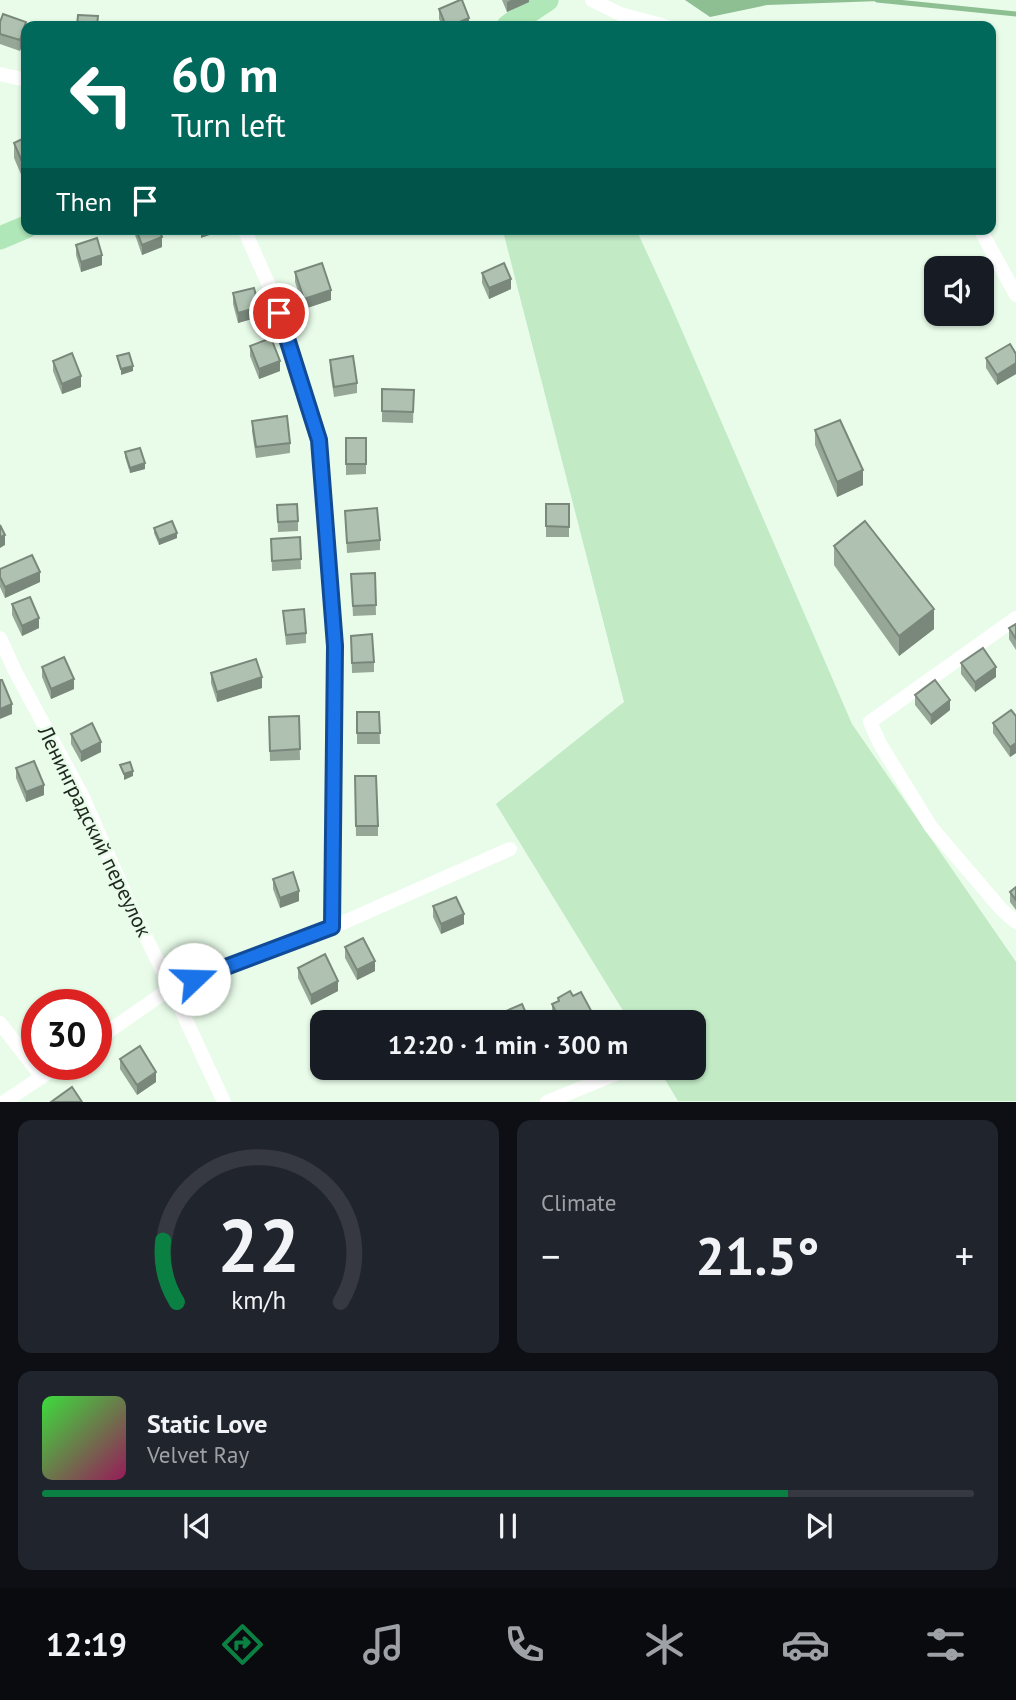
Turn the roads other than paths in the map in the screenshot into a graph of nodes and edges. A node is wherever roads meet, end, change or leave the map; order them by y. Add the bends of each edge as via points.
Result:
1 (547, 0) edge
2 (592, 0) edge
3 (516, 21) edge
4 (646, 21) edge
5 (0, 74) edge
6 (21, 79) edge
7 (21, 229) edge
8 (247, 235) edge
9 (983, 235) edge
10 (0, 238) edge
11 (1016, 295) edge
12 (1016, 618) edge
13 (0, 638) edge
14 (510, 849) dead end
15 (1016, 922) edge
16 (332, 927) junction
17 (171, 988) junction
18 (0, 1023) edge
19 (112, 1029) edge
20 (21, 1050) edge
21 (37, 1080) edge
22 (600, 1080) edge
23 (4, 1101) edge
24 (224, 1101) edge
25 (547, 1101) edge

1 - 3 main road
2 - 4 street
5 - 6 street
7 - 10 main road
8 - 16 street via 270,288 319,440 335,646
9 - 11 street
12 - 15 street via 870,722 931,827
13 - 17 street, Ленинградский переулок via 83,797
14 - 16 street
16 - 17 street
17 - 19 street
17 - 24 street, Ленинградский переулок
18 - 20 street
21 - 23 street
22 - 25 street

